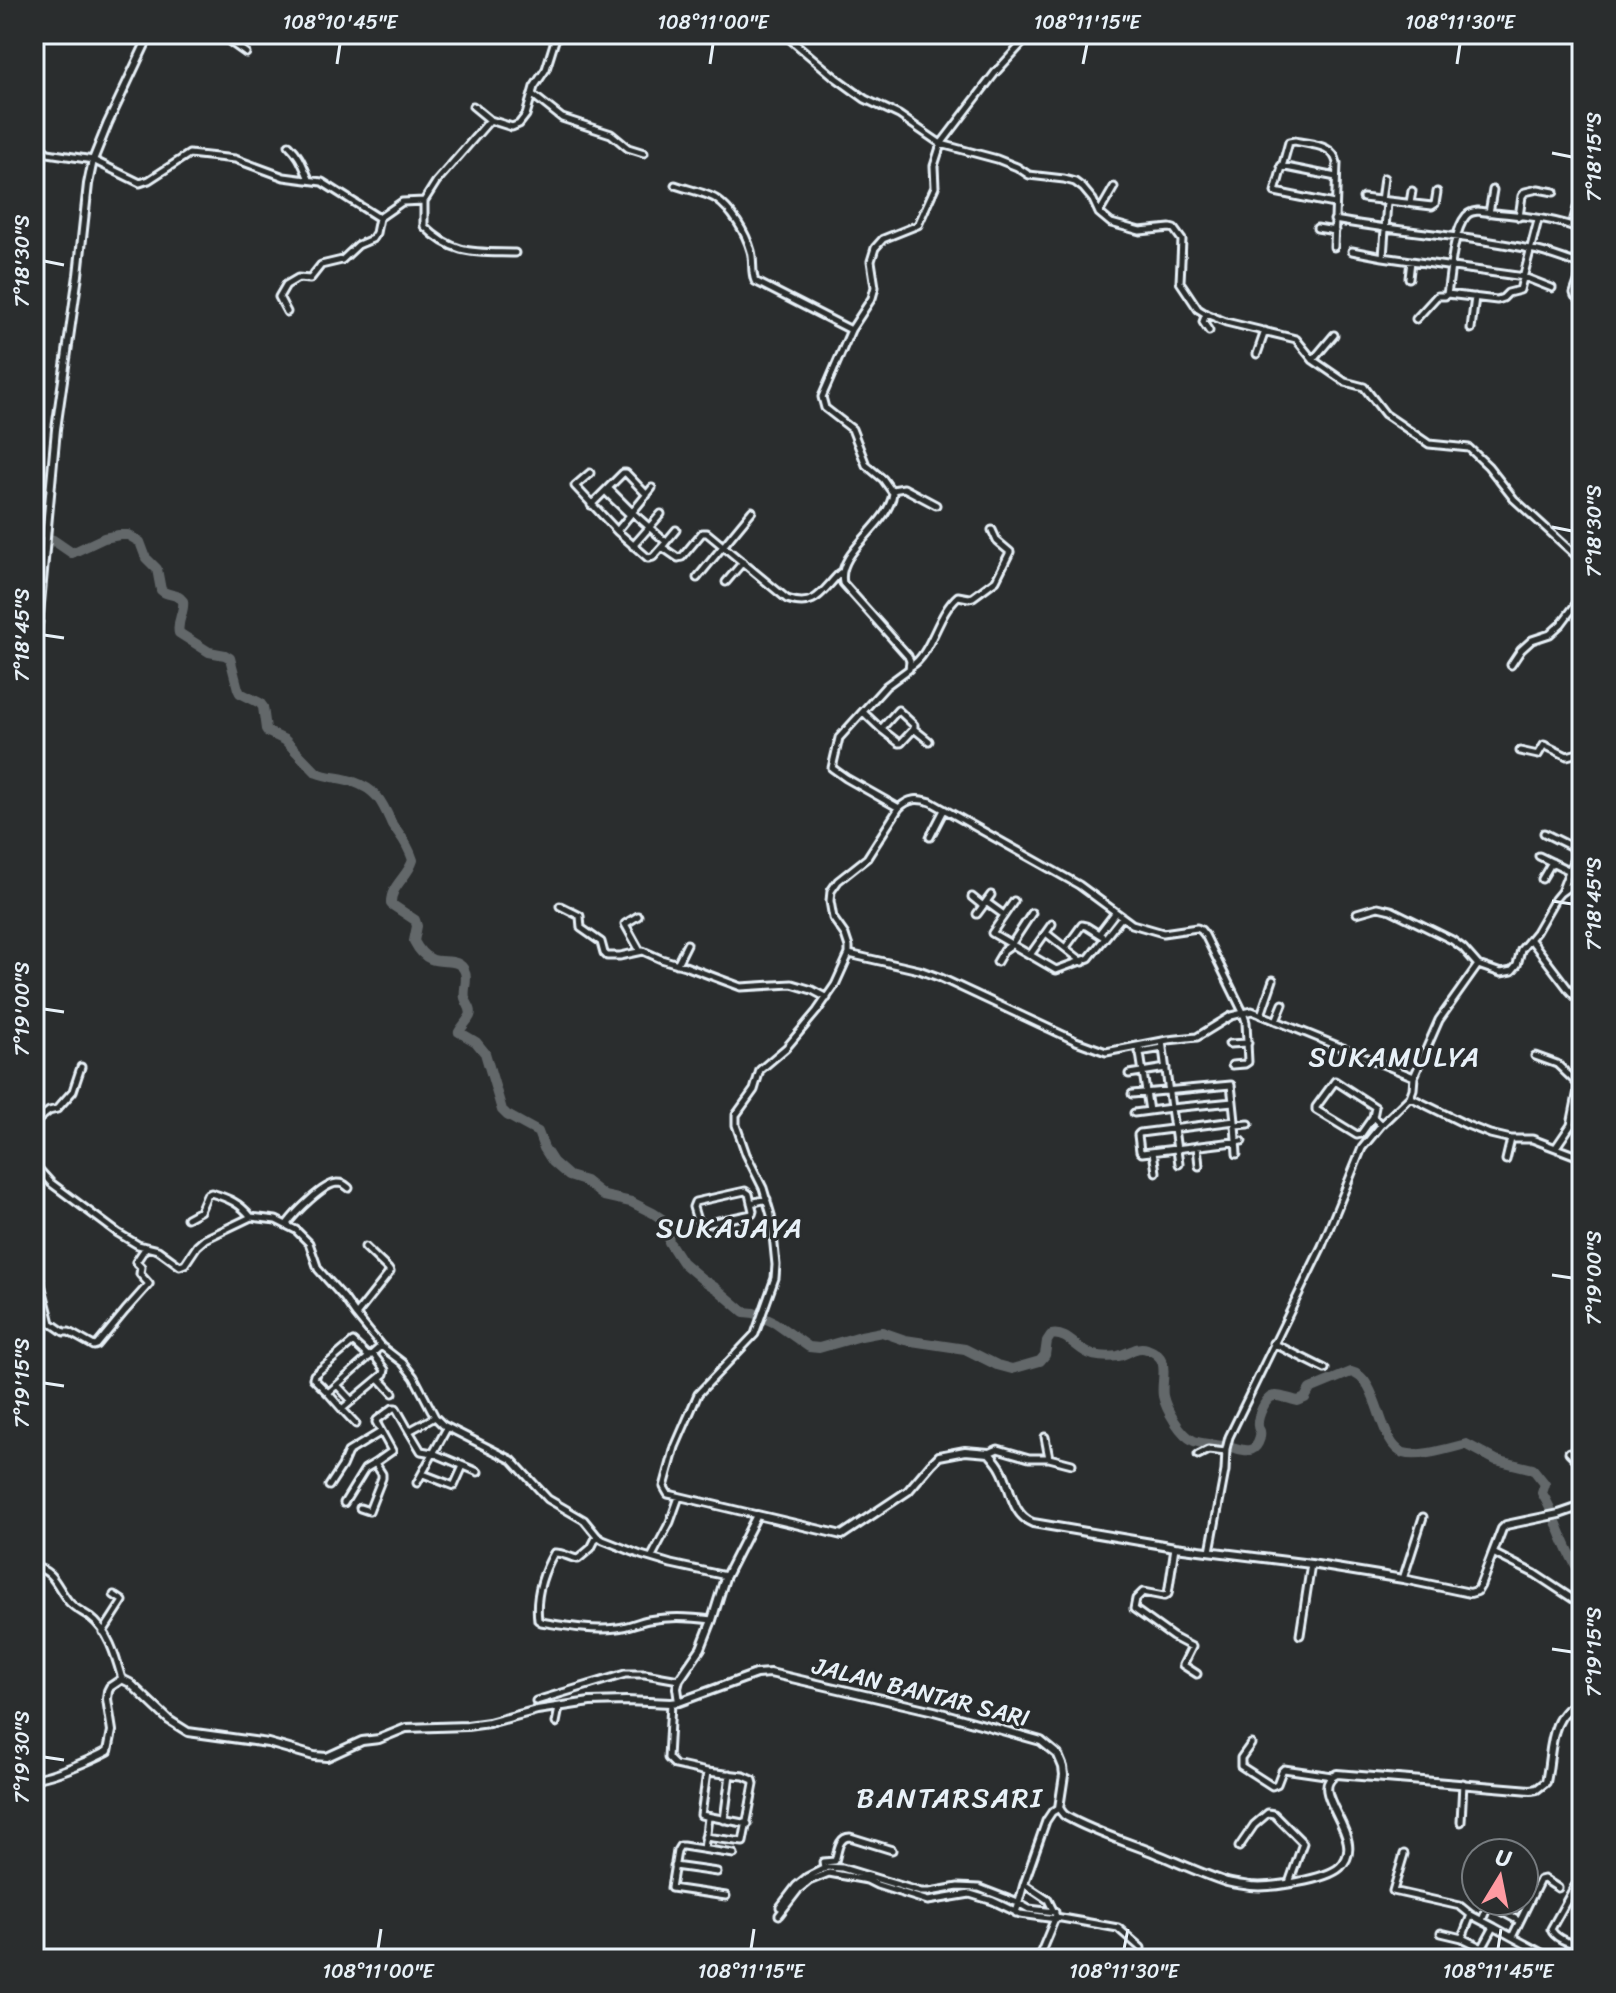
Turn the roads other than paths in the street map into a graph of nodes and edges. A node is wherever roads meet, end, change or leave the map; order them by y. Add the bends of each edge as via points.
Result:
1 (150, 34) edge
2 (219, 34) edge
3 (557, 34) edge
4 (784, 34) edge
5 (1034, 34) edge
6 (246, 53) dead end
7 (533, 95) junction
8 (473, 106) dead end
9 (486, 123) junction
10 (34, 143) edge
11 (941, 144) junction
12 (289, 145) dead end
13 (644, 153) dead end
14 (93, 160) junction
15 (1281, 166) junction
16 (1336, 177) junction
17 (1384, 178) dead end
18 (309, 179) junction
19 (675, 185) dead end
20 (1114, 187) dead end
21 (1493, 190) dead end
22 (1412, 191) dead end
23 (1437, 192) dead end
24 (1554, 192) dead end
25 (1363, 198) dead end
26 (424, 201) junction
27 (1384, 201) junction
28 (1410, 203) junction
29 (1334, 204) junction
30 (1577, 208) dead end
31 (1099, 213) junction
32 (1489, 213) junction
33 (1519, 217) junction
34 (379, 218) junction
35 (1334, 220) junction
36 (1538, 220) junction
37 (1572, 226) junction
38 (1317, 228) dead end
39 (1384, 229) junction
40 (1582, 230) edge
41 (1335, 231) junction
42 (1456, 237) junction
43 (1334, 247) dead end
44 (1531, 249) junction
45 (1352, 251) dead end
46 (515, 253) dead end
47 (1383, 257) junction
48 (1411, 261) junction
49 (1452, 267) junction
50 (1582, 268) edge
51 (1524, 277) junction
52 (1409, 278) dead end
53 (1552, 288) dead end
54 (1447, 294) junction
55 (1475, 297) junction
56 (1582, 299) edge
57 (287, 312) dead end
58 (1206, 314) junction
59 (1416, 319) dead end
60 (1471, 329) dead end
61 (851, 330) junction
62 (1209, 331) dead end
63 (1265, 331) junction
64 (1334, 335) dead end
65 (1257, 354) dead end
66 (1313, 360) junction
67 (590, 473) dead end
68 (652, 488) dead end
69 (606, 489) junction
70 (892, 490) junction
71 (647, 495) junction
72 (591, 505) junction
73 (936, 505) dead end
74 (752, 511) dead end
75 (631, 513) junction
76 (661, 514) dead end
77 (649, 526) junction
78 (676, 530) dead end
79 (992, 530) dead end
80 (617, 531) junction
81 (664, 544) junction
82 (633, 546) junction
83 (723, 547) junction
84 (1582, 561) edge
85 (743, 562) junction
86 (841, 573) junction
87 (697, 578) dead end
88 (726, 582) dead end
89 (1582, 596) edge
90 (36, 623) edge
91 (1511, 665) dead end
92 (910, 666) junction
93 (34, 669) edge
94 (863, 712) junction
95 (881, 729) junction
96 (914, 729) junction
97 (929, 741) dead end
98 (1520, 751) dead end
99 (1582, 752) edge
100 (899, 808) junction
101 (944, 810) junction
102 (1544, 833) dead end
103 (930, 837) dead end
104 (1539, 856) dead end
105 (1552, 862) junction
106 (1570, 871) junction
107 (1582, 877) edge
108 (1542, 879) dead end
109 (1560, 893) junction
110 (991, 895) dead end
111 (972, 897) dead end
112 (1014, 901) dead end
113 (984, 904) junction
114 (560, 906) dead end
115 (1032, 913) dead end
116 (1357, 913) dead end
117 (977, 914) dead end
118 (1004, 915) junction
119 (638, 916) dead end
120 (1118, 916) junction
121 (1052, 924) dead end
122 (1046, 933) junction
123 (1102, 936) junction
124 (1531, 940) junction
125 (687, 944) dead end
126 (1011, 945) junction
127 (1066, 947) junction
128 (640, 951) junction
129 (849, 954) junction
130 (1030, 955) junction
131 (997, 962) dead end
132 (1083, 962) junction
133 (677, 964) junction
134 (1478, 965) junction
135 (1273, 980) dead end
136 (827, 998) junction
137 (1283, 1004) dead end
138 (1582, 1004) edge
139 (1243, 1012) junction
140 (1261, 1015) junction
141 (1276, 1021) junction
142 (1248, 1043) junction
143 (1229, 1044) dead end
144 (1162, 1045) junction
145 (1139, 1049) junction
146 (1535, 1056) dead end
147 (1232, 1065) dead end
148 (81, 1067) dead end
149 (1166, 1068) junction
150 (1141, 1072) junction
151 (1129, 1074) dead end
152 (1414, 1077) junction
153 (1168, 1089) junction
154 (1145, 1092) junction
155 (1132, 1094) dead end
156 (1410, 1097) junction
157 (1233, 1102) junction
158 (1171, 1108) junction
159 (1149, 1111) junction
160 (1134, 1113) dead end
161 (1373, 1117) junction
162 (34, 1123) edge
163 (1235, 1123) junction
164 (1249, 1124) dead end
165 (1381, 1125) junction
166 (1173, 1129) junction
167 (1511, 1139) junction
168 (1239, 1141) junction
169 (1197, 1146) junction
170 (1556, 1147) junction
171 (1176, 1148) junction
172 (1153, 1152) junction
173 (1237, 1154) dead end
174 (1582, 1158) edge
175 (1506, 1160) dead end
176 (34, 1164) edge
177 (1179, 1164) dead end
178 (1199, 1166) dead end
179 (1156, 1172) dead end
180 (349, 1188) dead end
181 (767, 1199) junction
182 (751, 1203) junction
183 (251, 1217) junction
184 (187, 1218) dead end
185 (287, 1224) junction
186 (34, 1225) edge
187 (146, 1247) junction
188 (365, 1247) dead end
189 (356, 1315) junction
190 (1273, 1343) junction
191 (381, 1346) junction
192 (371, 1356) junction
193 (1325, 1369) dead end
194 (379, 1378) junction
195 (337, 1385) junction
196 (328, 1393) junction
197 (393, 1393) dead end
198 (352, 1401) junction
199 (342, 1409) junction
200 (435, 1417) junction
201 (356, 1424) dead end
202 (447, 1428) junction
203 (409, 1431) junction
204 (381, 1432) junction
205 (1045, 1437) dead end
206 (1226, 1448) junction
207 (1569, 1452) dead end
208 (433, 1453) junction
209 (989, 1453) junction
210 (1198, 1455) dead end
211 (1049, 1458) junction
212 (375, 1463) junction
213 (1072, 1464) dead end
214 (1582, 1465) edge
215 (463, 1466) junction
216 (478, 1472) dead end
217 (423, 1474) junction
218 (417, 1483) dead end
219 (329, 1486) dead end
220 (679, 1497) junction
221 (344, 1503) dead end
222 (1582, 1506) edge
223 (360, 1508) dead end
224 (757, 1515) junction
225 (1423, 1517) dead end
226 (597, 1536) junction
227 (1175, 1547) junction
228 (1210, 1551) junction
229 (1493, 1553) junction
230 (651, 1558) junction
231 (1311, 1564) junction
232 (34, 1567) edge
233 (726, 1576) junction
234 (1403, 1579) junction
235 (114, 1595) dead end
236 (1582, 1605) edge
237 (712, 1620) junction
238 (103, 1632) junction
239 (1300, 1635) dead end
240 (1197, 1674) dead end
241 (122, 1679) junction
242 (679, 1680) junction
243 (1582, 1700) edge
244 (536, 1701) dead end
245 (675, 1702) junction
246 (559, 1708) junction
247 (556, 1723) dead end
248 (1251, 1744) dead end
249 (707, 1772) junction
250 (730, 1774) junction
251 (1332, 1776) junction
252 (34, 1778) edge
253 (1463, 1783) junction
254 (1059, 1808) junction
255 (708, 1818) junction
256 (724, 1820) junction
257 (1461, 1822) dead end
258 (748, 1824) junction
259 (705, 1837) junction
260 (1239, 1847) dead end
261 (704, 1849) junction
262 (892, 1850) dead end
263 (734, 1854) dead end
264 (1404, 1854) dead end
265 (674, 1866) junction
266 (824, 1869) junction
267 (717, 1872) dead end
268 (808, 1879) junction
269 (878, 1882) junction
270 (1289, 1883) junction
271 (1582, 1883) edge
272 (1024, 1884) junction
273 (1558, 1888) dead end
274 (917, 1895) junction
275 (726, 1896) dead end
276 (780, 1907) dead end
277 (1460, 1907) edge
278 (1017, 1908) junction
279 (779, 1915) dead end
280 (1056, 1916) junction
281 (1470, 1917) edge
282 (1475, 1917) edge
283 (1483, 1917) edge
284 (1512, 1917) edge
285 (1482, 1920) junction
286 (1519, 1921) junction
287 (1494, 1927) junction
288 (1441, 1933) dead end
289 (1582, 1934) edge
290 (1512, 1937) junction
291 (1462, 1938) junction
292 (1483, 1947) junction
293 (1141, 1948) dead end
294 (1536, 1951) junction
295 (1038, 1959) edge
296 (1505, 1959) edge
297 (1531, 1959) edge
298 (1553, 1959) edge

1 - 14 street
2 - 6 street
3 - 7 street
4 - 11 street via 865,99
5 - 11 street via 995,73
7 - 9 street via 519,124
7 - 13 street via 562,118 609,133
8 - 9 street
9 - 26 street
10 - 14 street via 48,153
11 - 31 street via 997,159 1029,175 1075,182
11 - 61 street via 935,187 921,220 875,248 872,298
12 - 18 street
14 - 18 street via 140,183 194,154
14 - 90 street
15 - 16 street
15 - 16 street via 1289,142 1295,141 1332,151
15 - 29 street via 1276,194
16 - 29 street
17 - 27 street
18 - 34 street
19 - 61 street via 726,208 747,239 755,281
20 - 31 street
21 - 32 street
22 - 28 street
23 - 28 street via 1432,206
24 - 33 street via 1525,192
25 - 27 street
26 - 34 street via 402,202
26 - 46 street via 424,226 445,243 466,252
27 - 28 street
27 - 39 street
29 - 35 street
30 - 37 street
31 - 58 street via 1127,229 1174,229 1182,240 1181,286
32 - 33 street
32 - 42 street via 1469,213
33 - 36 street
34 - 57 street via 372,239 342,260 321,265 310,279 296,278 286,285 279,299
35 - 39 street
35 - 41 street
36 - 37 street
36 - 44 street
37 - 40 street
38 - 41 street
39 - 42 street
39 - 47 street
41 - 43 street
42 - 44 street
42 - 49 street
44 - 50 street
44 - 51 street
45 - 47 street
47 - 48 street
48 - 49 street
48 - 52 street
49 - 51 street
49 - 54 street
50 - 56 street via 1574,293
51 - 53 street
51 - 55 street via 1520,290 1500,299
54 - 55 street
54 - 59 street via 1436,297
55 - 60 street
58 - 62 street via 1203,322
58 - 63 street
61 - 70 street via 823,404 852,429 866,465
63 - 65 street
63 - 66 street via 1296,339
64 - 66 street
66 - 84 street via 1345,382 1364,387 1387,416 1429,444 1469,448 1514,499
67 - 72 street via 575,488
68 - 71 street
69 - 71 street via 625,473
69 - 72 street
69 - 75 street
70 - 73 street via 904,488
70 - 86 street via 887,512
71 - 75 street
72 - 80 street
74 - 83 street
75 - 77 street
75 - 80 street
76 - 77 street
77 - 81 street
77 - 82 street
78 - 81 street
79 - 92 street via 1010,552 996,580 973,597 954,599 920,659
80 - 82 street
81 - 82 street via 650,559
81 - 83 street via 680,558 702,533
83 - 85 street
83 - 87 street
85 - 86 street via 787,599 800,603 812,601
85 - 88 street
86 - 92 street via 845,586 908,656
89 - 91 street via 1561,624 1532,640
90 - 93 street
92 - 94 street
94 - 95 street
94 - 100 street via 839,738 832,768
95 - 96 street via 900,743
95 - 96 street via 898,710
96 - 97 street
98 - 99 street via 1538,755 1544,745 1567,756
100 - 101 street via 919,799
100 - 129 street via 867,858 831,891 833,918
101 - 103 street
101 - 120 street via 1079,885
102 - 106 street via 1576,849
104 - 105 street
105 - 106 street
105 - 108 street
106 - 109 street
107 - 109 street
109 - 124 street
110 - 113 street
111 - 113 street
112 - 118 street
113 - 117 street
113 - 118 street
114 - 128 street via 580,916 581,928 601,942 606,955
115 - 126 street
116 - 134 street via 1378,907 1391,910 1452,940
118 - 126 street via 992,933
119 - 128 street via 625,924
120 - 123 street
120 - 139 street via 1156,932 1201,930
121 - 122 street
122 - 127 street
122 - 130 street
123 - 127 street via 1082,925
123 - 132 street
124 - 134 street via 1512,971
124 - 138 street
125 - 133 street
126 - 130 street
126 - 131 street
127 - 132 street
128 - 133 street
129 - 136 street
129 - 145 street via 941,978 1100,1051
130 - 132 street via 1056,970
133 - 136 street via 741,987 792,984
134 - 152 street via 1439,1020
135 - 140 street
136 - 181 street via 760,1070 754,1090 736,1115 746,1154
137 - 141 street
139 - 140 street
139 - 142 street
139 - 144 street via 1197,1037
140 - 141 street
141 - 152 street
142 - 143 street
142 - 147 street via 1247,1063
144 - 145 street
144 - 149 street
145 - 150 street
146 - 170 street via 1559,1065 1579,1085 1571,1125
148 - 162 street via 73,1091
149 - 150 street
149 - 153 street
150 - 151 street
150 - 154 street
152 - 156 street
153 - 154 street
153 - 157 street via 1229,1084
153 - 158 street
154 - 155 street
154 - 159 street
156 - 165 street
156 - 167 street via 1473,1128
157 - 158 street
157 - 163 street
158 - 159 street
158 - 166 street
159 - 160 street
161 - 161 street via 1375,1107 1335,1081 1316,1107 1357,1135
161 - 165 street
163 - 164 street
163 - 166 street
163 - 168 street
165 - 190 street via 1362,1148 1322,1246
166 - 171 street
166 - 172 street via 1139,1134 1140,1152
167 - 170 street
167 - 175 street
168 - 169 street
168 - 173 street
169 - 171 street
169 - 178 street
170 - 174 street
171 - 172 street
171 - 177 street
172 - 179 street
176 - 187 street via 68,1198
180 - 185 street via 331,1185
181 - 182 street
181 - 220 street via 777,1272 755,1334 698,1394 690,1411 664,1485 668,1494
182 - 182 street via 752,1214 700,1225 693,1207 697,1201 745,1191
183 - 184 street via 235,1202 209,1193 200,1211
183 - 185 street
183 - 187 street via 205,1239 183,1265
185 - 189 street via 308,1240 318,1269
186 - 187 street via 38,1272 51,1323 94,1346 150,1284 136,1262
188 - 189 street via 390,1272
189 - 191 street
190 - 193 street
190 - 206 street
191 - 192 street
191 - 200 street via 414,1377
192 - 194 street via 385,1370
192 - 195 street
192 - 196 street via 353,1342 314,1375
194 - 197 street
194 - 198 street
195 - 196 street
195 - 198 street
196 - 199 street
198 - 199 street
199 - 201 street
200 - 202 street
200 - 203 street
202 - 208 street
202 - 226 street via 512,1460 548,1499 584,1520
203 - 204 street via 394,1408 377,1420
203 - 208 street via 419,1449
204 - 212 street via 392,1451
204 - 219 street via 348,1452
205 - 211 street
206 - 210 street
206 - 228 street
207 - 214 street
208 - 215 street
208 - 217 street
209 - 211 street via 998,1449
209 - 224 street via 939,1456 908,1491 842,1535
209 - 227 street via 1029,1522
211 - 213 street
212 - 221 street via 365,1469
212 - 223 street via 382,1478 369,1511
215 - 216 street
215 - 217 street via 454,1486
217 - 218 street
220 - 224 street
220 - 230 street
222 - 229 street via 1506,1525
224 - 233 street
225 - 234 street
226 - 230 street
226 - 237 street via 578,1559 554,1553 540,1583 538,1620 591,1629 670,1618
227 - 228 street
227 - 240 street via 1168,1594 1143,1592 1134,1607 1192,1647 1183,1664
228 - 231 street
229 - 234 street via 1473,1593
229 - 236 street
230 - 233 street
231 - 234 street
231 - 239 street
232 - 238 street via 48,1572 70,1603
233 - 237 street
235 - 238 street via 123,1601
237 - 242 street
238 - 241 street
241 - 246 street via 188,1732 268,1743 320,1757 406,1728 478,1725
241 - 252 street via 108,1691 108,1751
242 - 244 street via 625,1674
242 - 245 street
243 - 253 street via 1560,1717 1553,1731 1542,1786 1531,1790
245 - 246 street via 590,1702
245 - 249 street via 668,1758 675,1765
245 - 254 street, JALAN BANTAR SARI via 762,1672 1029,1736 1050,1747 1063,1767
246 - 247 street
248 - 251 street via 1241,1766 1272,1786 1284,1769
249 - 250 street
249 - 255 street via 701,1815
250 - 256 street
250 - 258 street via 753,1780
251 - 253 street
251 - 270 street via 1327,1797 1347,1839 1346,1860 1319,1877
253 - 257 street
254 - 270 street via 1102,1833 1228,1882
254 - 272 street via 1046,1821
255 - 256 street
255 - 259 street
256 - 258 street
258 - 259 street via 743,1842
259 - 261 street
260 - 270 street via 1254,1825 1274,1814 1303,1843
261 - 263 street
261 - 265 street via 680,1846
262 - 266 street via 847,1837 841,1840 835,1861 823,1862
264 - 277 street via 1392,1890
265 - 267 street
265 - 275 street via 671,1888
266 - 268 street
266 - 269 street via 842,1868
268 - 269 street via 829,1873
268 - 276 street
268 - 279 street
269 - 274 street
271 - 289 street via 1575,1886 1551,1929 1570,1943
272 - 278 street
272 - 280 street via 1048,1900
273 - 286 street via 1540,1880
274 - 278 street via 928,1901 979,1896
274 - 278 street via 979,1888
278 - 280 street
278 - 280 street via 1034,1917
280 - 293 street via 1118,1928
280 - 295 street
281 - 291 street
282 - 285 street
283 - 285 street
284 - 286 street
285 - 287 street
286 - 290 street
287 - 290 street
287 - 292 street
288 - 291 street
290 - 294 street
291 - 292 street
292 - 296 street
294 - 297 street
294 - 298 street

